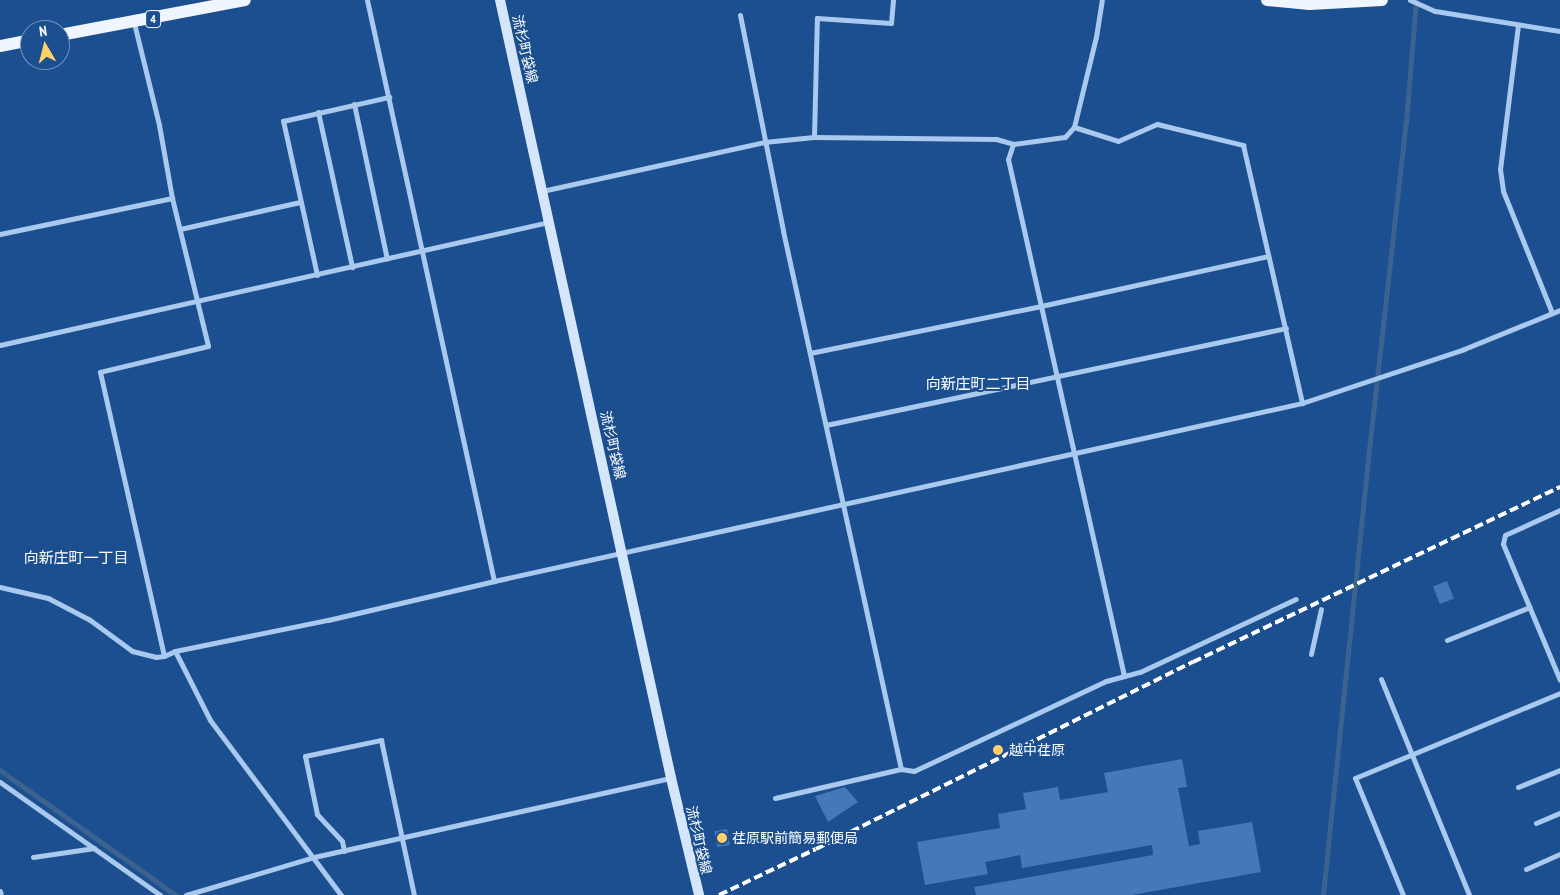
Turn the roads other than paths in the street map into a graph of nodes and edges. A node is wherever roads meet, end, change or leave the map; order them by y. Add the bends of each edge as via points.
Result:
1 (245, 0) edge
2 (367, 0) edge
3 (500, 0) edge
4 (893, 0) edge
5 (1102, 0) edge
6 (1267, 0) edge
7 (1382, 0) edge
8 (1410, 0) edge
9 (740, 15) dead end
10 (134, 23) junction
11 (1518, 25) junction
12 (1560, 31) edge
13 (70, 33) edge
14 (20, 42) edge
15 (0, 46) edge
16 (389, 97) junction
17 (354, 104) junction
18 (318, 112) junction
19 (1074, 126) junction
20 (814, 137) junction
21 (764, 142) junction
22 (1013, 144) junction
23 (542, 191) junction
24 (172, 198) junction
25 (300, 202) junction
26 (549, 222) junction
27 (180, 229) junction
28 (0, 234) edge
29 (423, 250) junction
30 (1268, 256) junction
31 (387, 259) junction
32 (352, 267) junction
33 (317, 275) junction
34 (198, 301) junction
35 (1041, 306) junction
36 (1560, 310) edge
37 (1552, 313) junction
38 (1286, 328) junction
39 (0, 345) edge
40 (810, 353) junction
41 (1057, 375) junction
42 (1302, 404) junction
43 (826, 425) junction
44 (1074, 454) junction
45 (844, 506) junction
46 (1560, 510) edge
47 (623, 553) junction
48 (494, 581) junction
49 (0, 587) edge
50 (1296, 599) dead end
51 (1530, 606) junction
52 (1321, 609) dead end
53 (1447, 640) dead end
54 (174, 651) junction
55 (1311, 654) dead end
56 (164, 656) junction
57 (1124, 676) junction
58 (1381, 679) dead end
59 (1560, 680) edge
60 (1560, 693) edge
61 (1412, 755) junction
62 (901, 769) junction
63 (1560, 770) edge
64 (671, 778) junction
65 (0, 782) edge
66 (1518, 787) dead end
67 (775, 798) dead end
68 (1560, 813) edge
69 (1536, 823) dead end
70 (402, 838) junction
71 (94, 848) junction
72 (344, 851) junction
73 (1560, 854) edge
74 (33, 857) dead end
75 (314, 857) junction
76 (1526, 869) dead end
77 (160, 895) edge
78 (186, 895) edge
79 (341, 895) edge
80 (414, 895) edge
81 (699, 895) edge
82 (1402, 895) edge
83 (1469, 895) edge

1 - 10 main road, 4
2 - 16 street
3 - 23 main road, 流杉町袋線
4 - 20 street via 890,23 817,18
5 - 19 street
6 - 7 main road via 1310,4
8 - 11 street via 1435,12
9 - 21 street
10 - 13 main road, 4
10 - 24 street via 159,125
11 - 12 street
11 - 37 street via 1500,170 1503,191
14 - 15 main road
16 - 17 street
16 - 29 street
17 - 18 street
17 - 31 street
18 - 25 street via 283,120
18 - 32 street
19 - 22 street via 1065,137
19 - 30 street via 1118,141 1157,124 1242,145
20 - 21 street
20 - 22 street via 996,139
21 - 23 street
21 - 40 street
22 - 35 street via 1008,159
23 - 26 main road, 流杉町袋線
24 - 27 street
24 - 28 street
25 - 27 street
25 - 33 street
26 - 29 street
26 - 47 main road, 流杉町袋線
27 - 34 street
29 - 31 street
29 - 48 street
30 - 35 street
30 - 38 street
31 - 32 street
32 - 33 street
33 - 34 street
34 - 39 street
34 - 56 street via 208,346 100,372
35 - 40 street
35 - 41 street
36 - 37 street
37 - 42 street via 1464,350
38 - 41 street
38 - 42 street
40 - 43 street
41 - 43 street
41 - 44 street
42 - 44 street
43 - 45 street
44 - 45 street
44 - 57 street
45 - 47 street
45 - 62 street
46 - 51 street via 1505,535 1503,544
47 - 48 street
47 - 64 main road, 流杉町袋線
48 - 54 street via 328,620
49 - 56 street via 48,598 90,620 132,652
50 - 57 street via 1140,672
51 - 53 street
51 - 59 street
52 - 55 street
54 - 56 street
54 - 75 street via 210,720
57 - 62 street via 1106,681 914,771
58 - 61 street
60 - 61 street
61 - 82 street via 1355,778
61 - 83 street
62 - 67 street
63 - 66 street
64 - 70 street
64 - 81 main road, 流杉町袋線
65 - 71 street
68 - 69 street
70 - 72 street
70 - 72 street via 381,740 305,756 317,814 342,841
70 - 80 street
71 - 74 street
71 - 77 street
72 - 75 street
73 - 76 street
75 - 78 street
75 - 79 street

